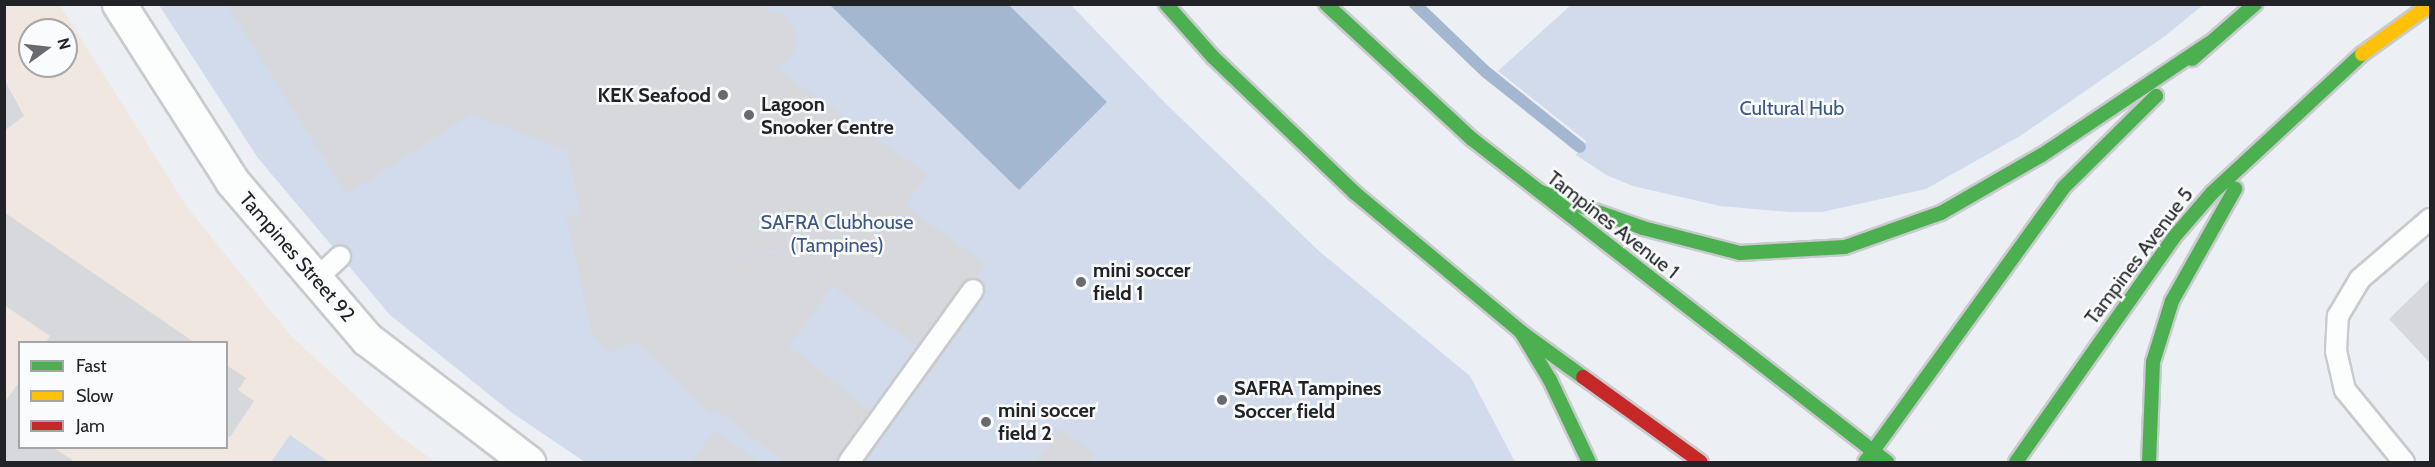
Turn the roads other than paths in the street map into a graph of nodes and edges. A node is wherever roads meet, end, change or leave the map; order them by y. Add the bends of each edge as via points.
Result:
1 (119, 4) edge
2 (1166, 4) edge
3 (1326, 4) edge
4 (2255, 4) edge
5 (2430, 5) edge
6 (2208, 44) junction
7 (2256, 150) junction
8 (1541, 192) junction
9 (2430, 219) edge
10 (340, 257) dead end
11 (316, 279) junction
12 (974, 290) dead end
13 (1521, 332) junction
14 (1869, 457) edge
15 (528, 462) edge
16 (849, 462) edge
17 (1589, 462) edge
18 (1701, 462) edge
19 (1887, 462) edge
20 (2016, 462) edge
21 (2149, 462) edge
22 (2404, 462) edge

1 - 11 street, Tampines Street 92 via 232,181
2 - 13 main road via 1213,57 1355,193
3 - 8 main road, Tampines Avenue 1 via 1444,115
4 - 6 main road
5 - 7 main road, Tampines Avenue 5 via 2364,52
6 - 8 main road via 2042,155 1941,213 1845,247 1740,253 1642,228
6 - 14 main road via 2064,188
7 - 20 main road, Tampines Avenue 5 via 2174,237
7 - 21 main road via 2172,302 2153,362
8 - 14 main road, Tampines Avenue 1
9 - 22 lane via 2360,279 2338,316 2336,351 2345,390
10 - 11 lane
11 - 15 street, Tampines Street 92 via 367,339
12 - 16 lane
13 - 17 main road via 1550,380
13 - 18 main road
14 - 19 main road, Tampines Avenue 1

